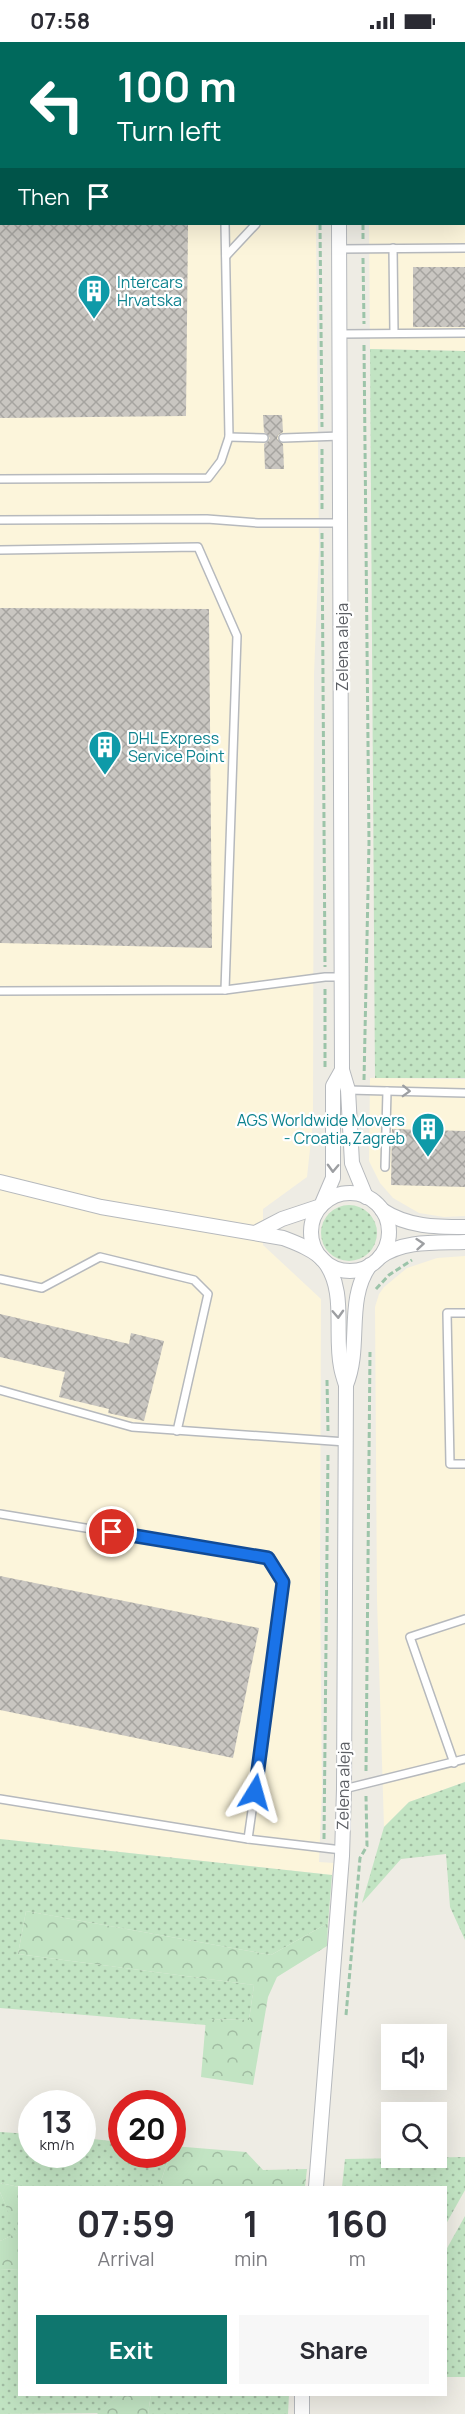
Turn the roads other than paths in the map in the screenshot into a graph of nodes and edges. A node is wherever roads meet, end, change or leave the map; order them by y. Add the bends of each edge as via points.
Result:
1 (225, 225) edge
2 (255, 225) edge
3 (339, 225) edge
4 (393, 248) junction
5 (465, 248) edge
6 (339, 249) junction
7 (226, 256) junction
8 (394, 333) junction
9 (465, 333) edge
10 (340, 334) junction
11 (341, 436) junction
12 (229, 437) junction
13 (264, 438) dead end
14 (283, 438) dead end
15 (0, 479) edge
16 (0, 520) edge
17 (341, 523) junction
18 (0, 550) edge
19 (342, 978) junction
20 (225, 990) junction
21 (0, 991) edge
22 (342, 1070) junction
23 (348, 1090) junction
24 (387, 1091) junction
25 (465, 1093) edge
26 (385, 1167) dead end
27 (0, 1182) edge
28 (366, 1197) junction
29 (321, 1206) junction
30 (382, 1210) junction
31 (465, 1227) edge
32 (257, 1232) junction
33 (465, 1242) edge
34 (322, 1259) junction
35 (374, 1262) junction
36 (0, 1279) edge
37 (465, 1313) edge
38 (346, 1385) junction
39 (0, 1390) edge
40 (177, 1431) junction
41 (346, 1442) junction
42 (465, 1464) edge
43 (0, 1514) edge
44 (465, 1619) edge
45 (465, 1759) edge
46 (454, 1762) junction
47 (344, 1789) junction
48 (0, 1799) edge
49 (248, 1839) junction
50 (342, 1853) junction
51 (316, 2186) edge
52 (302, 2396) edge
53 (302, 2414) edge

1 - 7 lane
2 - 7 lane
3 - 6 street, Zelena aleja
4 - 5 lane
4 - 6 lane
4 - 8 lane
6 - 10 street, Zelena aleja
7 - 12 lane
8 - 9 lane
8 - 10 lane
10 - 11 street, Zelena aleja
11 - 14 lane
11 - 17 street, Zelena aleja
12 - 13 lane
12 - 15 lane via 221,461 208,478
16 - 17 lane
17 - 19 street, Zelena aleja
18 - 20 lane via 198,547 237,636
19 - 20 lane
19 - 22 street, Zelena aleja
20 - 21 lane
22 - 23 street, Zelena aleja
22 -> 29 street, Zelena aleja via 333,1086 333,1178
23 - 24 lane
23 - 28 street, Zelena aleja via 352,1163
24 -> 25 lane
24 - 26 lane
27 - 32 street via 101,1208
28 - 29 street via 346,1193
28 - 30 street, Zelena aleja
29 - 32 street
29 - 34 street, Zelena aleja via 311,1233
30 - 31 street, Zelena aleja via 414,1225
30 - 35 street, Zelena aleja via 388,1234 384,1250
32 - 34 street via 283,1238
35 -> 33 street via 395,1248
34 - 35 street via 350,1271
34 -> 38 street, Zelena aleja via 338,1300 340,1365
35 - 38 street, Zelena aleja via 359,1283 353,1369
36 - 40 lane via 42,1288 100,1257 194,1280 202,1286 208,1294
37 - 42 lane via 447,1313 450,1464
38 - 41 street, Zelena aleja
39 - 40 lane via 132,1427
40 - 41 lane
41 - 47 street, Zelena aleja
43 - 49 lane via 268,1558 283,1582 282,1598
44 - 46 lane via 410,1637
45 - 46 lane
46 - 47 lane
47 - 50 street, Zelena aleja
48 - 49 lane
49 - 50 lane
50 - 51 street, Zelena aleja
52 - 53 street

